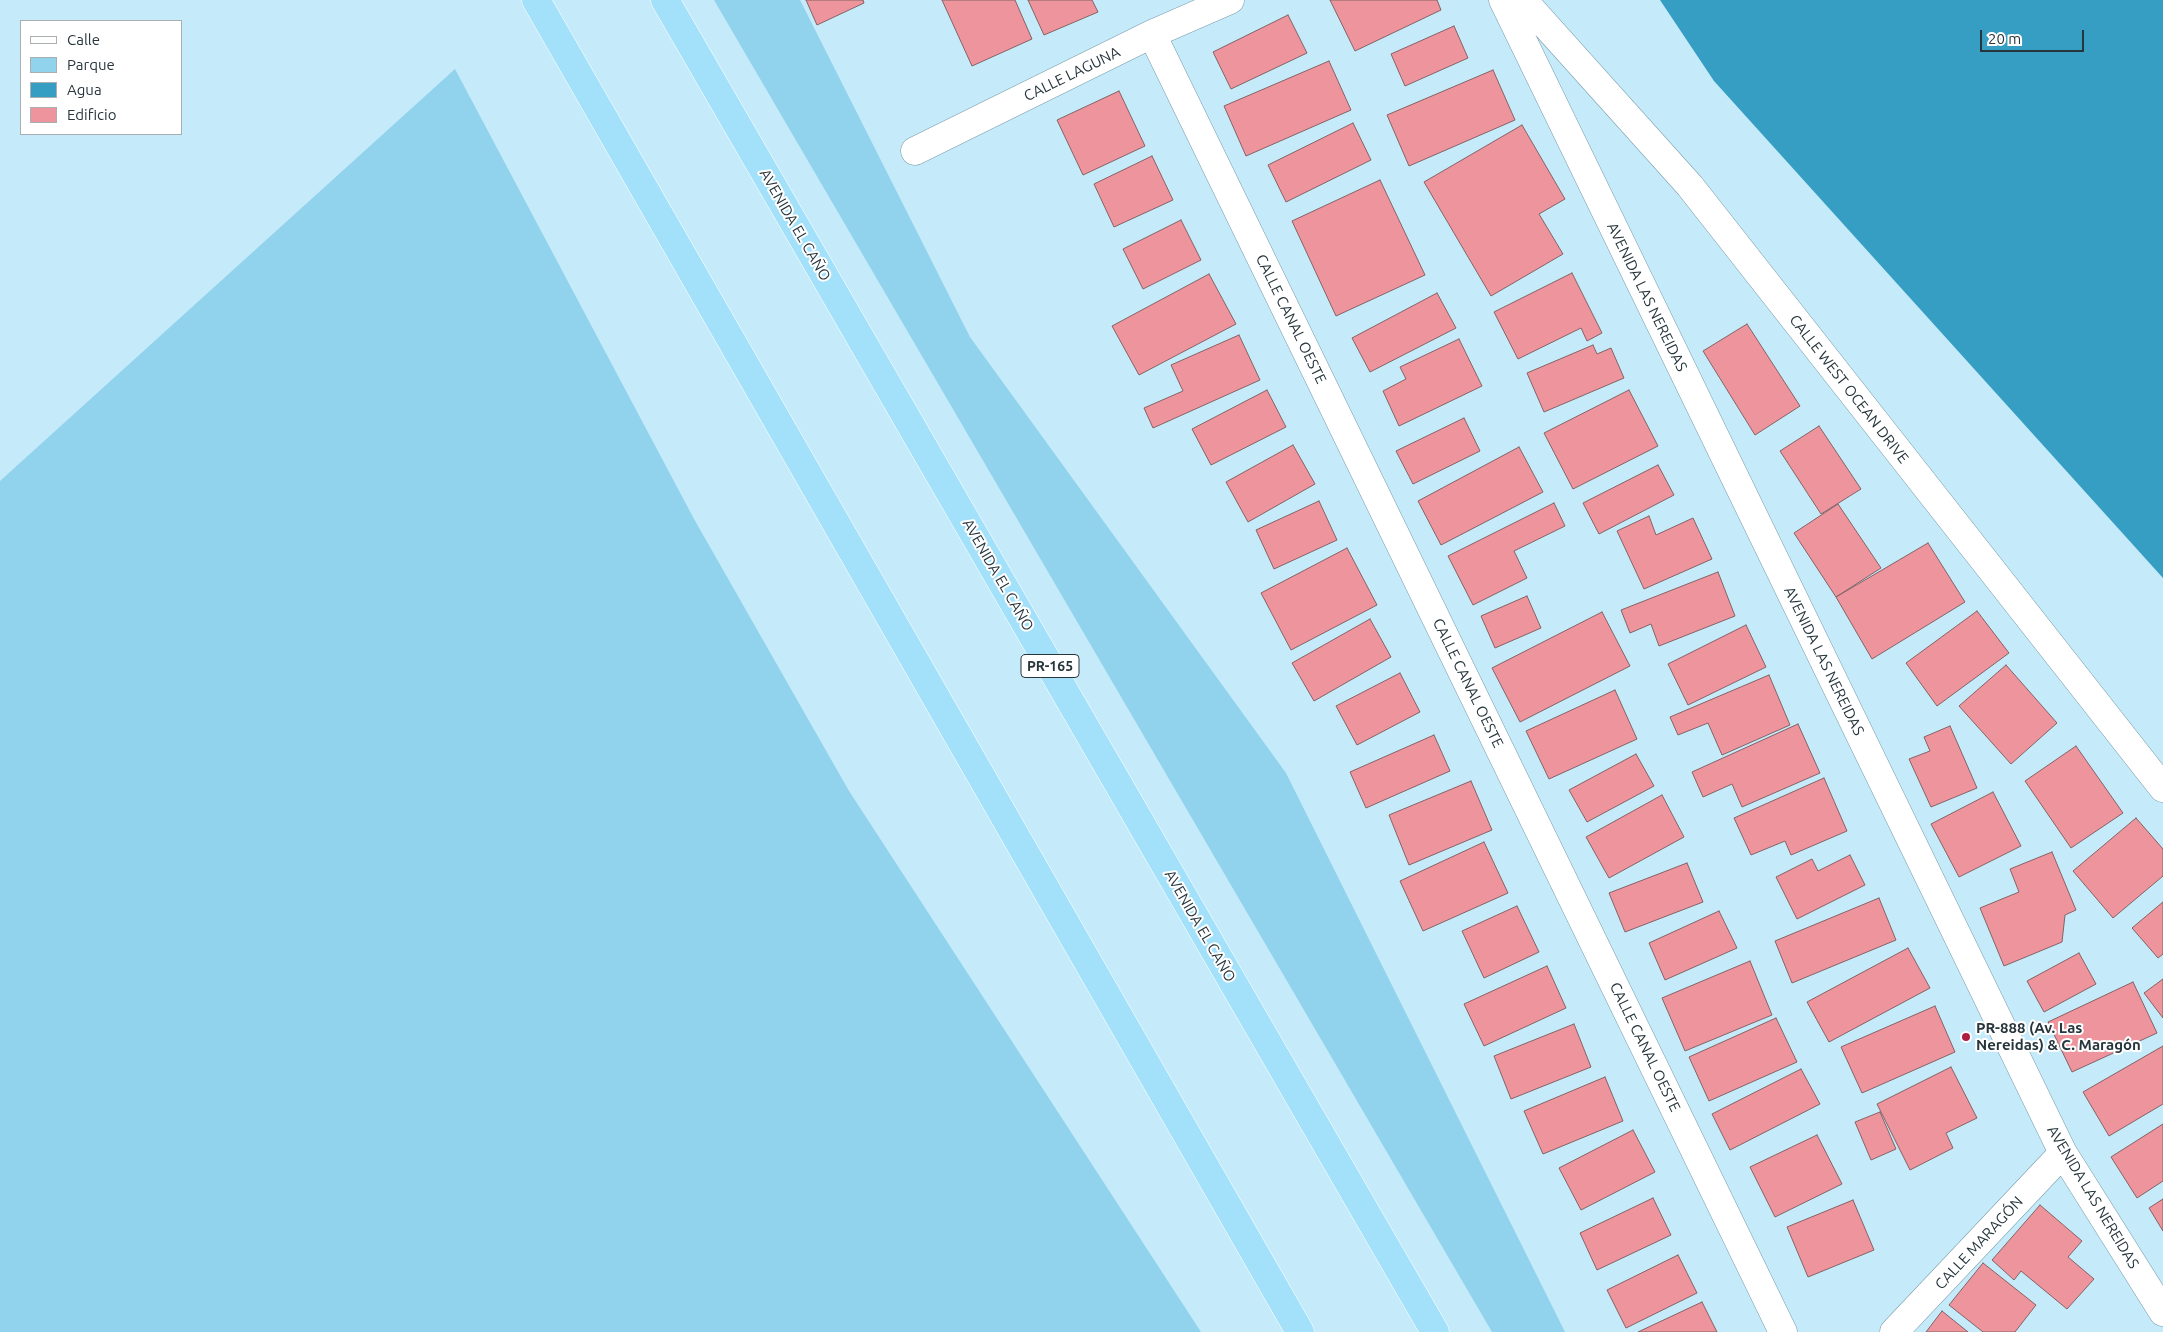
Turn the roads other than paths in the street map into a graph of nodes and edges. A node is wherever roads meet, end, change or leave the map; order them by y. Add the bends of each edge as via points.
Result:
1 (536, 0) edge
2 (665, 0) edge
3 (1230, 0) edge
4 (1503, 0) edge
5 (1523, 0) edge
6 (1152, 34) junction
7 (915, 152) dead end
8 (2163, 788) edge
9 (2063, 1153) junction
10 (2163, 1312) edge
11 (1300, 1332) edge
12 (1436, 1332) edge
13 (1783, 1332) edge
14 (1894, 1332) edge

1 - 11 highway
2 - 12 highway, AVENIDA EL CAÑO / PR-165
3 - 6 street, CALLE LAGUNA
4 - 9 street, AVENIDA LAS NEREIDAS
5 - 8 street, CALLE WEST OCEAN DRIVE via 1690,186
6 - 7 street, CALLE LAGUNA
6 - 13 street, CALLE CANAL OESTE
9 - 10 street, AVENIDA LAS NEREIDAS
9 - 14 street, CALLE MARAGÓN

